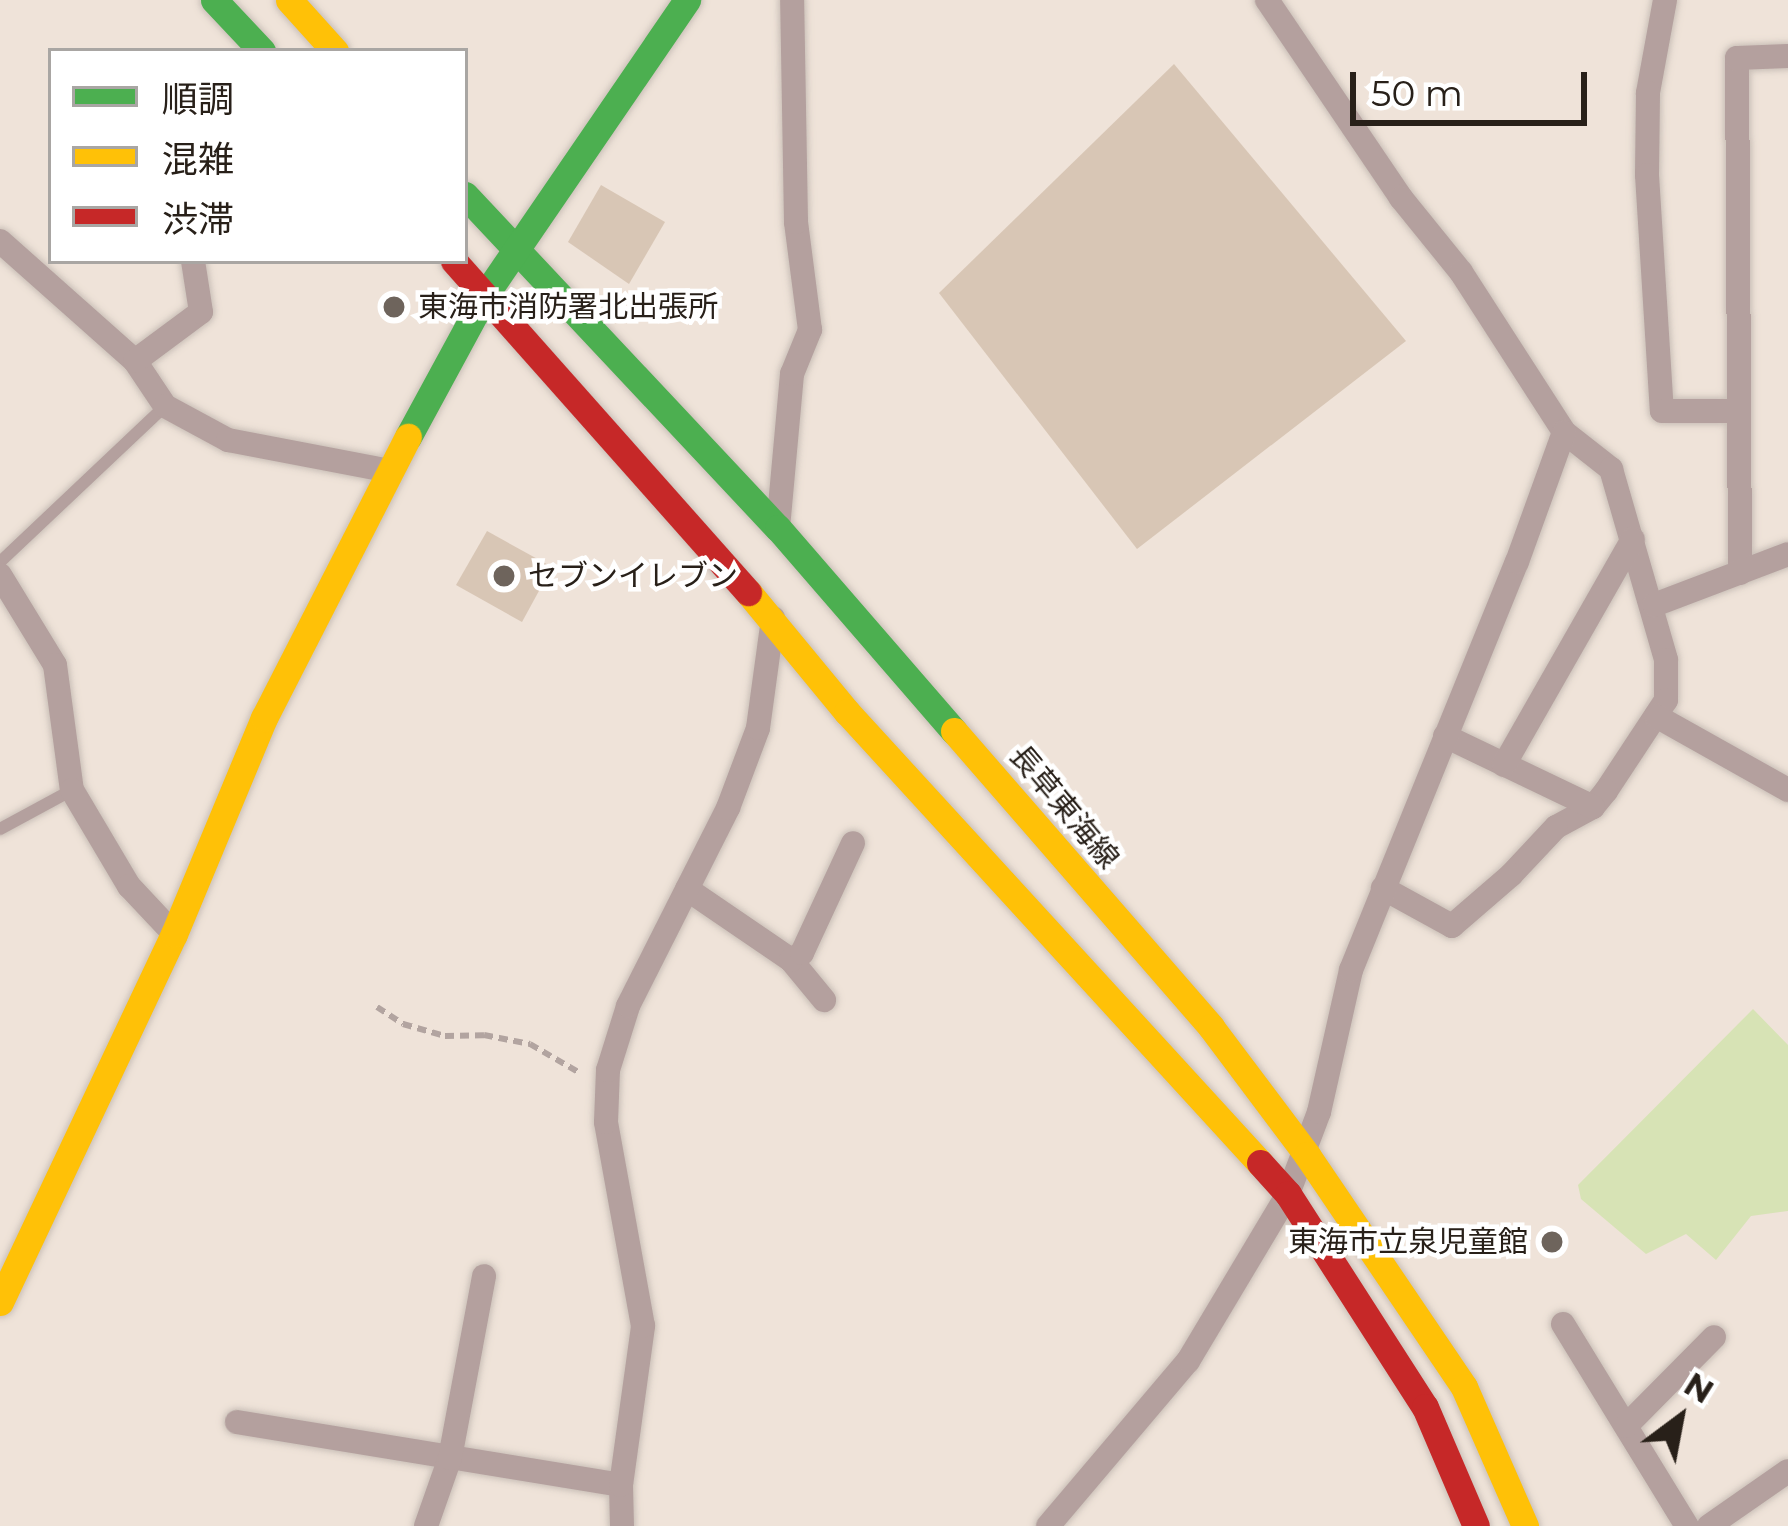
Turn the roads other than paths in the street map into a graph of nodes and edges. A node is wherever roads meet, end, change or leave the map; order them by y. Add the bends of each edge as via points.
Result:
1 (214, 0) edge
2 (289, 0) edge
3 (687, 0) edge
4 (792, 0) edge
5 (1267, 0) edge
6 (1666, 0) edge
7 (259, 48) edge
8 (331, 48) edge
9 (1788, 56) edge
10 (468, 198) edge
11 (0, 241) edge
12 (516, 250) junction
13 (193, 264) edge
14 (457, 264) edge
15 (485, 295) junction
16 (135, 361) junction
17 (165, 406) junction
18 (1736, 411) junction
19 (1564, 432) junction
20 (390, 471) junction
21 (778, 528) junction
22 (1634, 538) junction
23 (1788, 554) edge
24 (0, 562) edge
25 (1740, 573) junction
26 (0, 575) edge
27 (1654, 604) junction
28 (773, 618) junction
29 (1656, 716) junction
30 (1445, 736) junction
31 (1504, 765) junction
32 (72, 790) junction
33 (1788, 790) edge
34 (1593, 808) junction
35 (0, 829) edge
36 (854, 843) dead end
37 (1383, 888) junction
38 (687, 890) junction
39 (174, 934) junction
40 (791, 960) junction
41 (824, 1000) dead end
42 (1307, 1155) junction
43 (1288, 1194) junction
44 (484, 1276) dead end
45 (0, 1302) edge
46 (1563, 1324) dead end
47 (1714, 1337) dead end
48 (237, 1422) dead end
49 (1626, 1426) junction
50 (451, 1458) junction
51 (1788, 1471) edge
52 (621, 1486) junction
53 (426, 1526) edge
54 (622, 1526) edge
55 (1048, 1526) edge
56 (1477, 1526) edge
57 (1525, 1526) edge
58 (1687, 1526) edge
59 (1708, 1526) edge

1 - 7 main road
2 - 8 main road
3 - 12 main road
4 - 21 street via 796,222 810,331 792,374
5 - 19 street
6 - 18 street via 1648,93 1646,175 1662,411
9 - 18 street via 1737,58
10 - 12 main road, 長草東海線
11 - 16 street
12 - 15 main road
12 - 21 main road, 長草東海線
13 - 16 street via 201,312
14 - 15 main road
15 - 20 main road
15 - 28 main road
16 - 17 street
17 - 20 street via 228,440
17 - 24 lane
18 - 25 street
19 - 22 street via 1611,469
19 - 30 street
20 - 39 main road via 264,718
21 - 42 main road, 長草東海線 via 1211,1027
22 - 27 street
22 - 31 street
23 - 25 street
25 - 27 street
26 - 32 street via 55,665
27 - 29 street via 1666,660 1666,700
28 - 38 street via 758,728
28 - 43 main road via 847,712
29 - 33 street
29 - 34 street
30 - 31 street
30 - 37 street
31 - 34 street
32 - 35 lane
32 - 39 street via 129,886
34 - 37 street via 1556,827 1452,926
36 - 40 street via 802,953
37 - 42 street via 1351,970
38 - 40 street
38 - 52 street via 628,1006 608,1070 606,1122 643,1326
39 - 45 main road
40 - 41 street
42 - 43 street
42 - 57 main road, 長草東海線 via 1464,1387
43 - 55 street via 1189,1360
43 - 56 main road via 1425,1407
44 - 50 street
46 - 49 street
47 - 49 street
48 - 50 street
49 - 58 street
50 - 52 street
50 - 53 street
51 - 59 street
52 - 54 street

